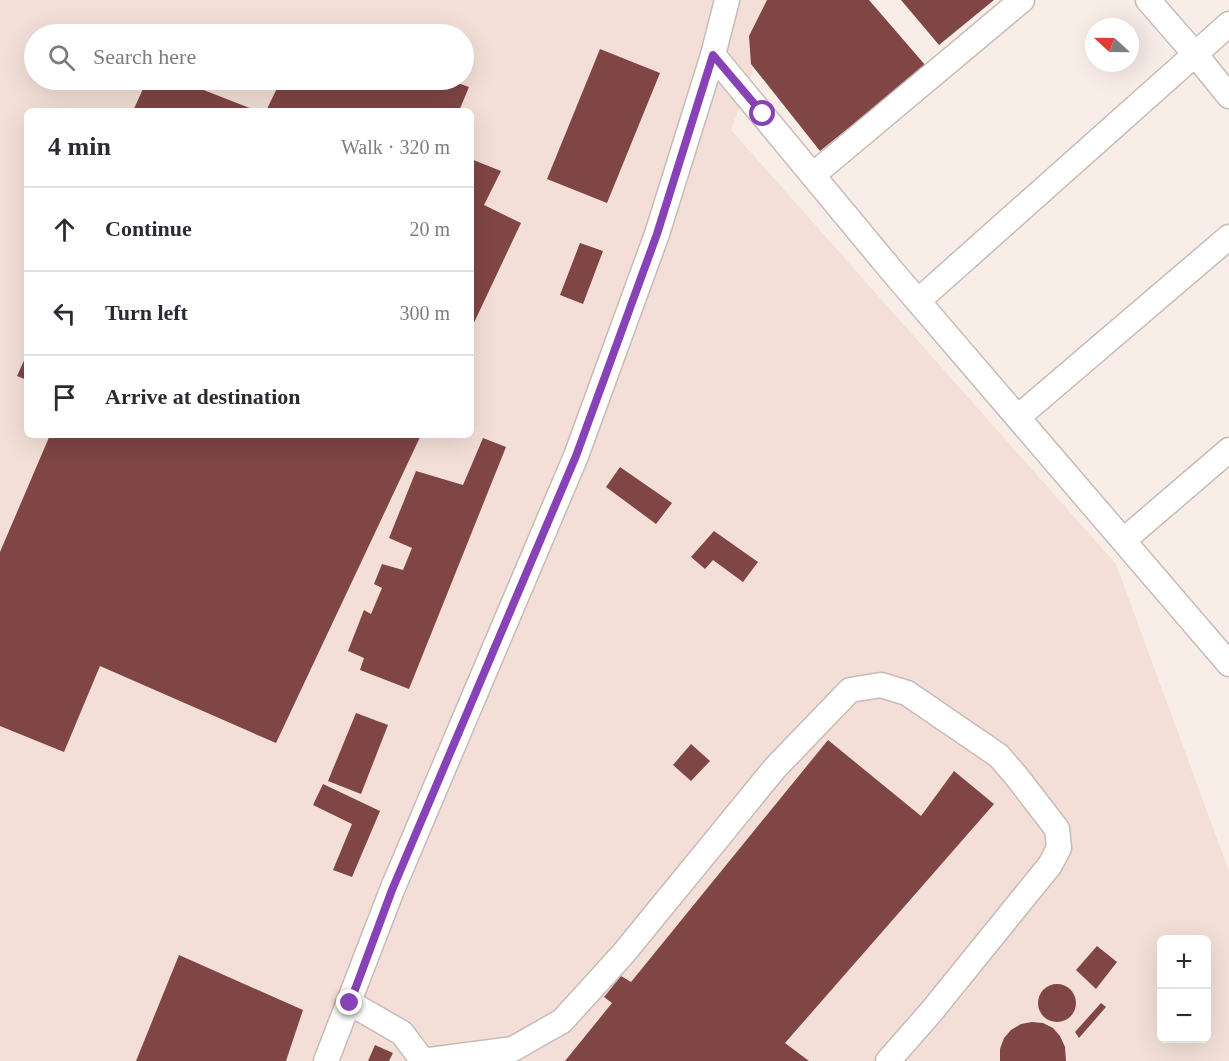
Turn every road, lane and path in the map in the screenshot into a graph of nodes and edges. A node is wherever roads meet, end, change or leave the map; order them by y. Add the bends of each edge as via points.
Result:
1 (727, 0) edge
2 (1022, 0) edge
3 (1148, 0) edge
4 (1229, 24) edge
5 (1195, 54) junction
6 (713, 55) junction
7 (1229, 96) edge
8 (813, 175) junction
9 (1229, 237) edge
10 (918, 301) junction
11 (1018, 417) junction
12 (1229, 450) edge
13 (1124, 540) junction
14 (1229, 664) edge
15 (350, 1003) junction
16 (326, 1061) edge
17 (423, 1061) edge
18 (888, 1061) edge

1 - 6 street
2 - 8 street
3 - 5 street
4 - 5 street
5 - 7 street
5 - 10 street
6 - 8 street
6 - 15 street via 657,234 576,456 392,890
8 - 10 street
9 - 11 street
10 - 11 street
11 - 13 street
12 - 13 street
13 - 14 street
15 - 16 street
15 - 17 street via 402,1033
17 - 18 street via 513,1049 562,1021 623,954 775,768 850,690 880,685 907,693 999,756 1058,830 1059,848 1042,874

